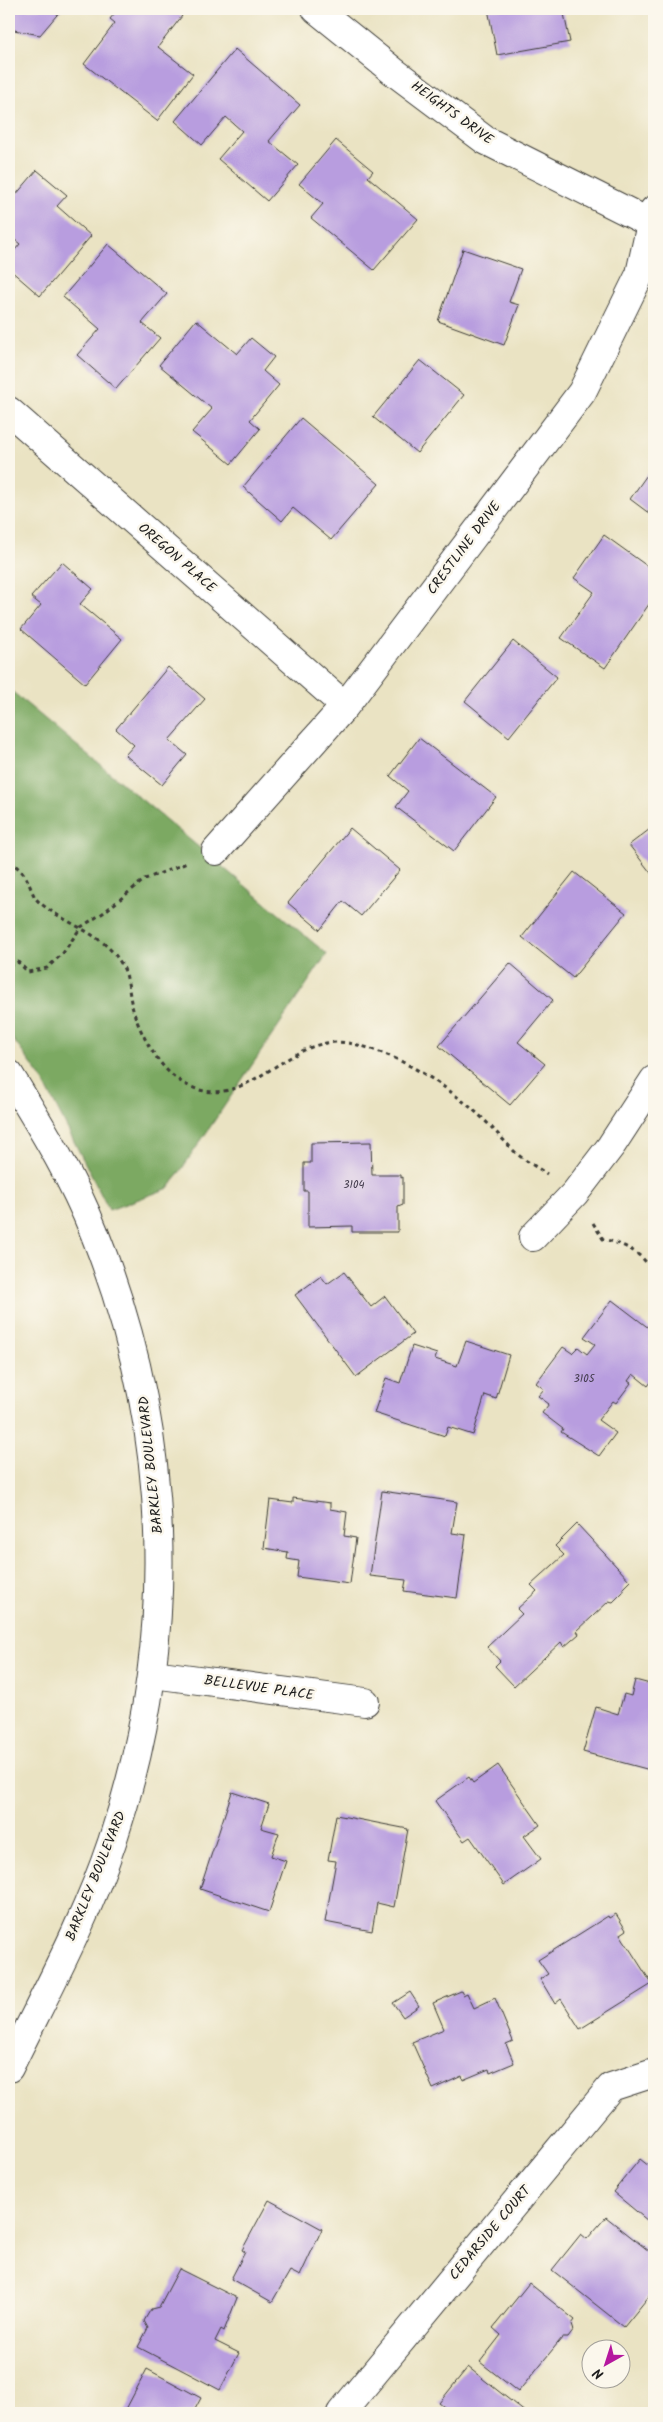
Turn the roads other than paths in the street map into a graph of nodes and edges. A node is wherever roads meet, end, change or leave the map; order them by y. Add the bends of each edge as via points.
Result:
1 (316, 9) edge
2 (654, 220) edge
3 (9, 411) edge
4 (345, 706) junction
5 (216, 851) road end
6 (9, 1074) edge
7 (654, 1080) edge
8 (533, 1237) dead end
9 (153, 1674) junction
10 (365, 1702) dead end
11 (9, 2068) edge
12 (654, 2073) edge
13 (341, 2413) edge

1 - 2 street, HEIGHTS DRIVE via 485,140
2 - 4 street, CRESTLINE DRIVE via 640,274 582,392
3 - 4 street, OREGON PLACE
4 - 5 street, CRESTLINE DRIVE
6 - 9 street, BARKLEY BOULEVARD via 55,1149 94,1230 124,1315 146,1402 159,1506 160,1566
7 - 8 street via 576,1193
9 - 10 street, BELLEVUE PLACE
9 - 11 street, BARKLEY BOULEVARD via 130,1787 112,1844 84,1914
12 - 13 street, CEDARSIDE COURT via 611,2087

